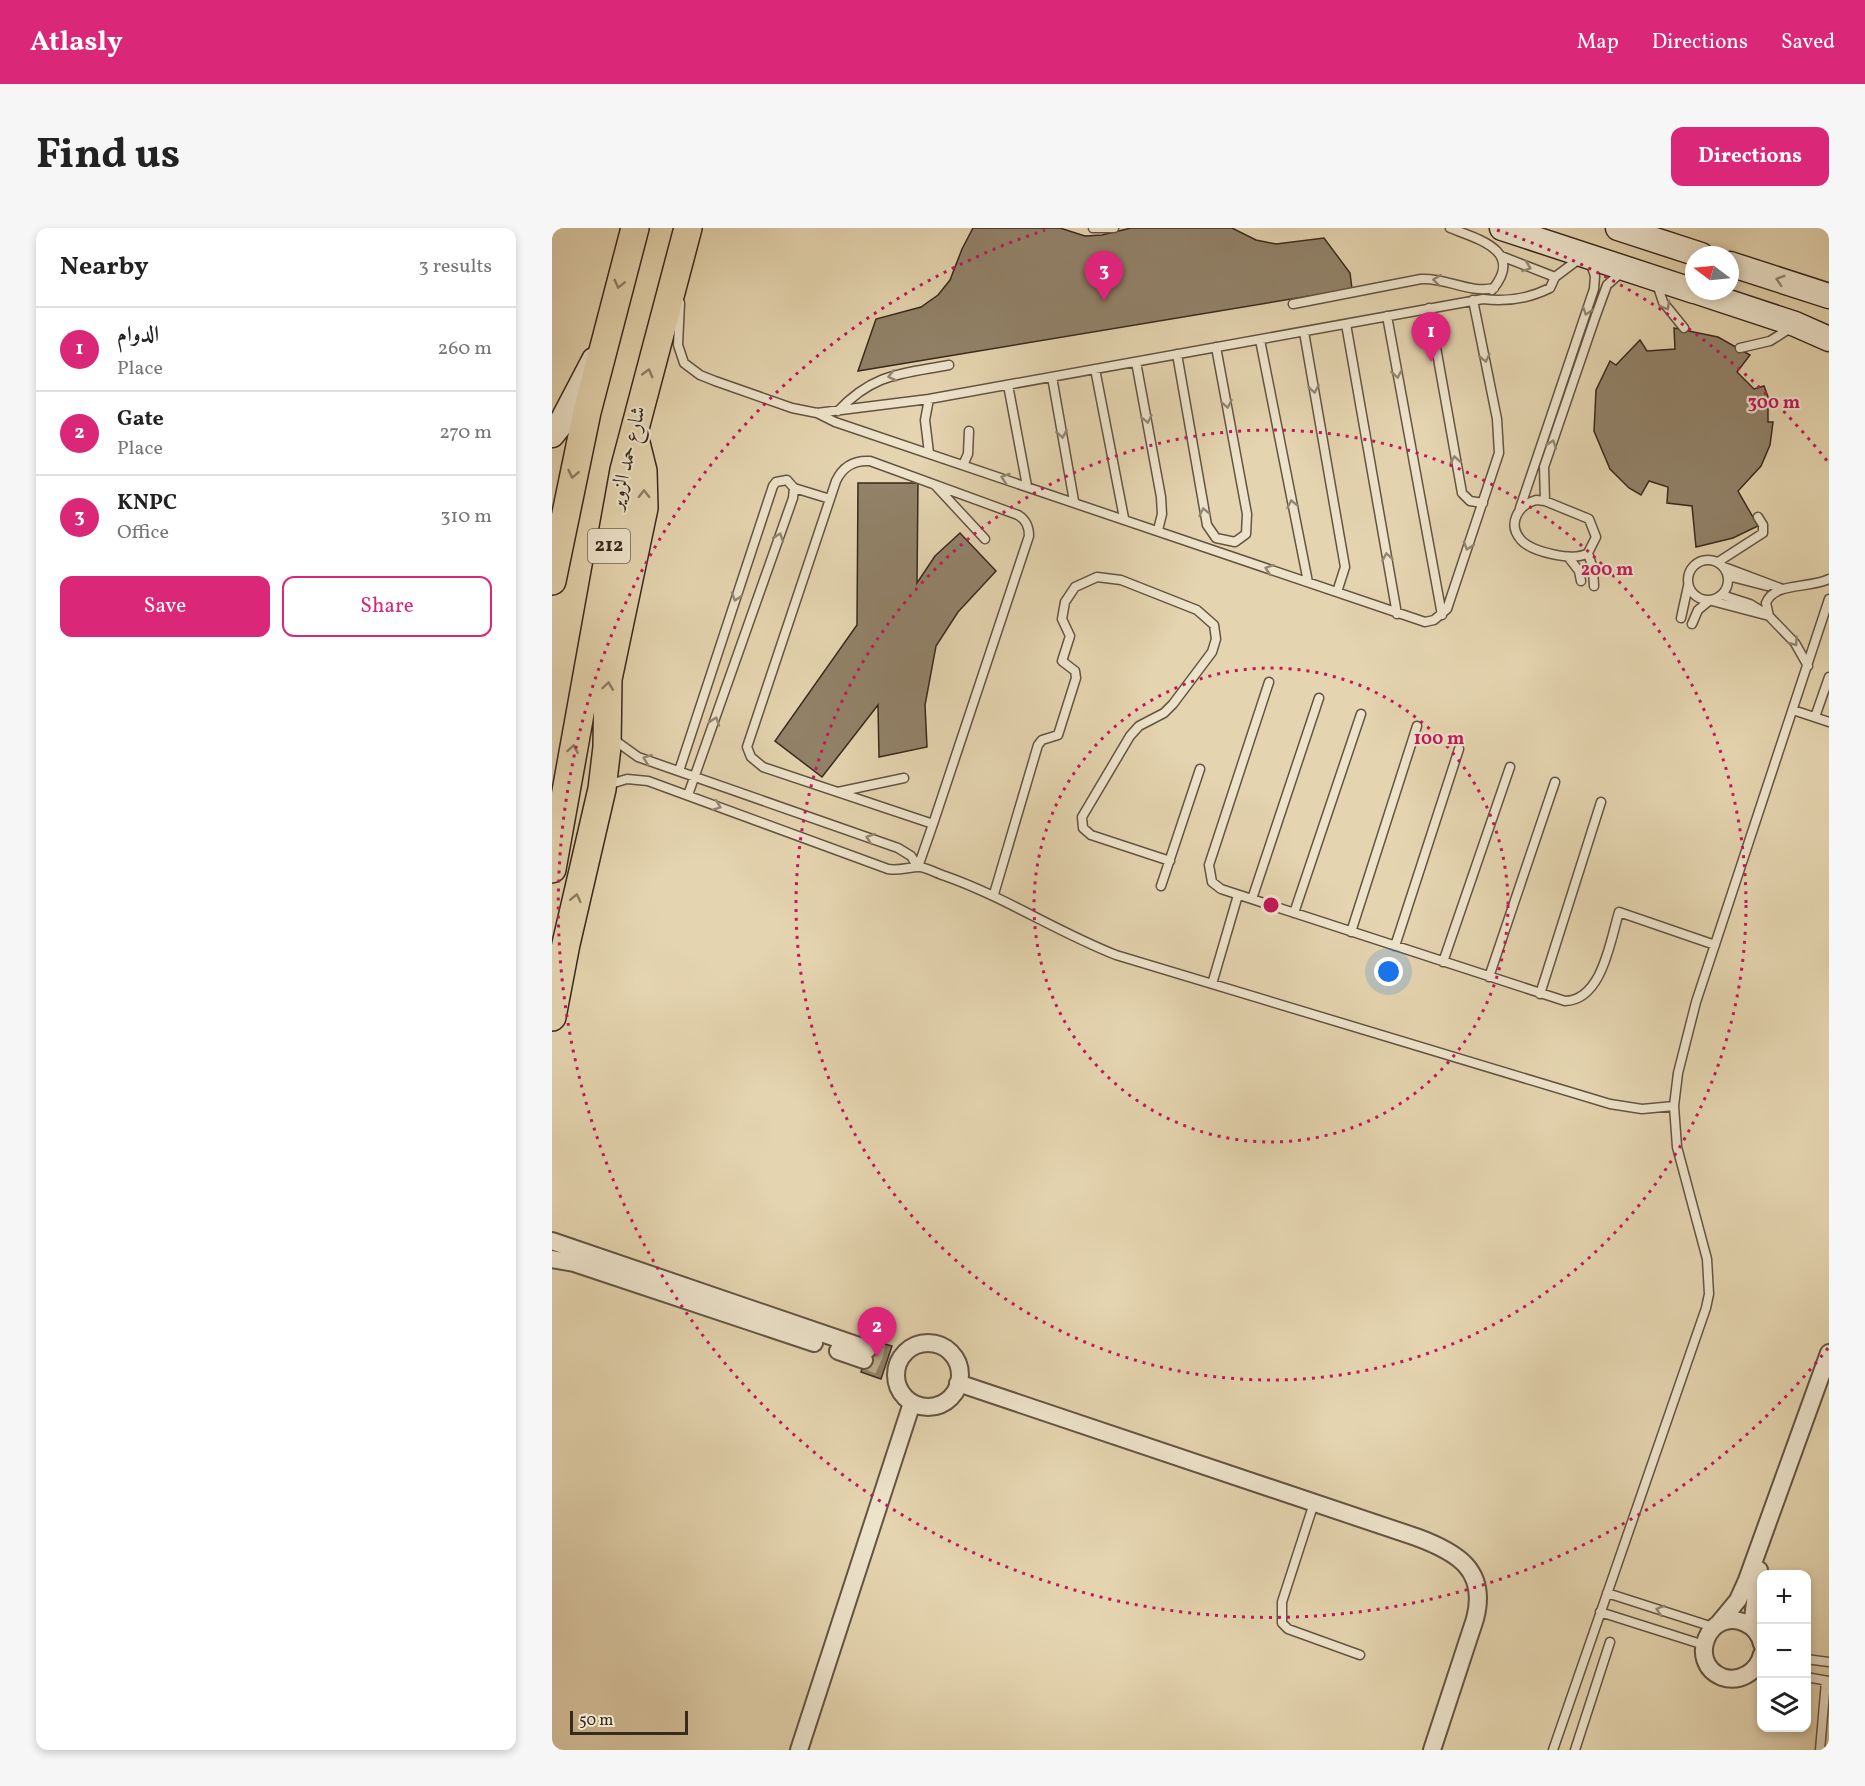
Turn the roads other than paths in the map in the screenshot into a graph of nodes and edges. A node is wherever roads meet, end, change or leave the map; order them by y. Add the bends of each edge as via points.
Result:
1 (635, 228) edge
2 (688, 228) edge
3 (1092, 228) edge
4 (1114, 228) edge
5 (1450, 228) edge
6 (1502, 228) edge
7 (1618, 228) edge
8 (1685, 250) edge
9 (1501, 255) junction
10 (1587, 255) junction
11 (1739, 267) edge
12 (1628, 269) junction
13 (1555, 277) junction
14 (1656, 278) junction
15 (1494, 288) junction
16 (1685, 288) edge
17 (1829, 296) edge
18 (1483, 298) junction
19 (1473, 300) junction
20 (1722, 300) edge
21 (1293, 304) dead end
22 (1429, 308) junction
23 (1387, 316) junction
24 (1346, 324) junction
25 (1795, 324) junction
26 (1684, 328) dead end
27 (1304, 332) junction
28 (607, 334) junction
29 (1829, 339) edge
30 (1260, 340) junction
31 (1216, 347) junction
32 (1740, 348) dead end
33 (1176, 354) junction
34 (1136, 362) junction
35 (949, 365) dead end
36 (1095, 369) junction
37 (1052, 377) junction
38 (1008, 385) junction
39 (929, 399) junction
40 (838, 411) junction
41 (816, 413) junction
42 (969, 431) dead end
43 (633, 433) junction
44 (552, 435) edge
45 (929, 453) junction
46 (963, 465) junction
47 (935, 484) junction
48 (1027, 486) junction
49 (794, 488) junction
50 (830, 499) junction
51 (1074, 501) junction
52 (1545, 501) junction
53 (1483, 503) junction
54 (1521, 507) junction
55 (1758, 517) dead end
56 (1124, 518) junction
57 (1158, 530) junction
58 (985, 539) dead end
59 (1588, 553) junction
60 (1569, 558) junction
61 (1721, 565) junction
62 (1728, 576) junction
63 (1829, 579) edge
64 (552, 581) edge
65 (1581, 581) dead end
66 (1308, 582) junction
67 (1688, 583) junction
68 (1594, 586) dead end
69 (1780, 588) junction
70 (1337, 592) junction
71 (1722, 595) junction
72 (1829, 599) edge
73 (1710, 601) junction
74 (1397, 614) junction
75 (1442, 615) junction
76 (1769, 616) junction
77 (1681, 618) dead end
78 (1692, 624) dead end
79 (1808, 666) junction
80 (1829, 677) edge
81 (1269, 682) dead end
82 (1319, 698) dead end
83 (1793, 710) junction
84 (1361, 714) dead end
85 (1815, 717) junction
86 (1829, 722) edge
87 (1417, 726) dead end
88 (608, 733) junction
89 (1460, 749) dead end
90 (1510, 767) dead end
91 (1200, 769) dead end
92 (680, 771) junction
93 (695, 776) junction
94 (904, 778) dead end
95 (1555, 782) dead end
96 (602, 789) junction
97 (838, 792) junction
98 (688, 795) junction
99 (1600, 802) dead end
100 (933, 824) junction
101 (1170, 861) junction
102 (918, 867) junction
103 (552, 869) edge
104 (1161, 886) dead end
105 (994, 894) junction
106 (1238, 895) junction
107 (1252, 899) junction
108 (1294, 913) junction
109 (1351, 932) junction
110 (1716, 945) junction
111 (1395, 946) junction
112 (1443, 962) junction
113 (1490, 977) junction
114 (1212, 984) junction
115 (1539, 994) junction
116 (552, 1017) edge
117 (1674, 1106) junction
118 (552, 1241) edge
119 (552, 1259) edge
120 (1829, 1353) edge
121 (958, 1383) junction
122 (912, 1403) junction
123 (1314, 1503) junction
124 (1766, 1531) junction
125 (1607, 1593) junction
126 (1600, 1612) junction
127 (1716, 1625) junction
128 (1752, 1627) junction
129 (1757, 1635) edge
130 (1610, 1642) dead end
131 (1704, 1645) junction
132 (1360, 1655) dead end
133 (1811, 1660) edge
134 (1829, 1662) edge
135 (1757, 1665) edge
136 (1811, 1678) edge
137 (1827, 1681) edge
138 (799, 1750) edge
139 (1432, 1750) edge
140 (1553, 1750) edge
141 (1575, 1750) edge
142 (1820, 1750) edge

1 -> 28 main road, 212
2 - 41 lane via 678,345 684,363 715,381
43 -> 2 main road, شارع حمد الزوير / 212
3 - 4 lane
5 - 9 lane via 1488,243
6 - 10 main road
7 - 8 main road
9 -> 13 lane
9 - 15 lane via 1503,269
10 - 12 main road
10 - 13 lane
10 -> 54 lane via 1594,270 1594,289
17 -> 11 main road
12 - 14 main road
52 -> 12 lane via 1544,467 1603,293 1612,278
13 - 18 lane via 1550,288 1538,294 1506,302
14 - 16 main road
14 -> 26 lane via 1663,302
15 - 18 lane
15 -> 21 lane via 1421,279
18 - 19 lane
19 - 22 lane
19 -> 53 lane via 1499,444
20 - 25 main road
22 - 23 lane
53 -> 22 lane via 1470,501 1461,493
23 - 24 lane
23 -> 75 lane
24 - 27 lane
74 -> 24 lane
25 - 29 main road
25 - 32 lane via 1770,341
27 - 30 lane
27 -> 70 lane via 1345,567
28 - 44 main road via 561,425
28 -> 64 main road, 212
30 - 31 lane
66 -> 30 lane
31 - 33 lane
31 -> 33 lane via 1247,514 1246,534 1235,542 1216,538 1207,525
33 - 34 lane
34 - 36 lane
34 -> 57 lane via 1161,497
35 -> 40 lane via 879,378
36 - 37 lane
36 - 56 lane
37 - 38 lane
37 -> 51 lane
38 - 39 lane
38 - 48 lane
39 - 40 lane
39 - 45 lane via 925,420
40 - 41 lane
41 - 45 lane
42 - 46 lane via 968,454
88 -> 43 main road via 608,680 644,508 643,471
103 -> 43 main road, شارع حمد الزوير / 212
45 - 46 lane
48 -> 46 lane
47 - 50 lane via 863,460 844,469
47 - 58 lane
47 - 100 lane via 1018,514 1029,531
48 - 51 lane
49 - 50 lane
49 -> 92 lane via 786,480 773,486
93 -> 49 lane
50 - 97 lane via 747,747 758,765
51 - 56 lane
52 - 54 lane via 1527,502
52 - 59 lane via 1589,519 1596,537
53 -> 75 lane via 1450,602
54 - 60 lane via 1515,527 1520,539
55 - 61 lane via 1763,533
56 - 57 lane
66 -> 57 lane
59 - 60 lane
59 - 68 lane
60 - 65 lane via 1579,570
61 - 62 lane
61 - 67 lane via 1712,560 1699,562
61 - 69 lane
62 - 69 lane
62 - 71 lane via 1728,586
63 - 69 lane via 1803,587
66 - 70 lane
67 - 73 lane via 1693,594
67 - 77 lane
69 - 76 lane via 1769,596
70 - 74 lane
71 - 73 lane
71 - 76 lane
72 - 79 lane
73 - 76 lane
73 - 78 lane via 1698,610
74 - 75 lane via 1425,622
76 -> 79 lane via 1791,638
79 - 83 lane
80 - 85 lane
81 - 106 lane via 1209,865 1216,886
82 - 107 lane
83 - 85 lane
83 - 110 lane
84 - 108 lane
85 - 86 lane
87 - 109 lane
92 -> 88 lane via 629,752
88 - 96 main road
89 - 111 lane
90 - 112 lane
91 - 101 lane
92 - 93 lane
93 - 98 lane
102 -> 93 lane via 911,856 898,848
94 - 97 lane
95 - 113 lane
96 - 98 lane via 616,781 637,779
116 -> 96 main road
97 - 100 lane
98 -> 102 lane via 888,869
99 - 115 lane
100 - 102 lane
101 - 104 lane
101 - 105 lane via 1091,835 1083,828 1082,817 1130,736 1168,709 1212,652 1216,632 1210,619 1197,610 1121,580 1097,577 1075,587 1062,611 1070,636 1062,661 1075,671 1076,678 1058,735 1038,745
102 - 105 lane
105 - 114 lane via 1095,947
106 - 107 lane
106 - 114 lane
107 - 108 lane
108 - 109 lane
109 - 111 lane
110 - 115 lane via 1620,912 1592,990 1573,1001
110 - 117 lane via 1685,1043
111 - 112 lane
112 - 113 lane
113 - 115 lane
114 - 117 lane via 1610,1104 1642,1110
117 - 125 lane via 1677,1147 1707,1259 1709,1294
118 - 119 street via 866,1355
120 - 124 street
121 - 122 street via 949,1399 939,1405
121 - 122 street via 959,1367 954,1356 946,1348 924,1342 893,1363 899,1389
121 - 123 street
122 - 138 street
123 - 132 lane via 1282,1602 1282,1623 1288,1629
123 - 139 street via 1434,1544 1463,1561 1476,1581 1478,1609
124 - 127 street via 1738,1600
124 - 128 street
125 - 126 lane
127 -> 125 lane
126 - 131 lane
126 - 140 lane
127 - 128 street via 1732,1620
127 - 131 street
128 - 129 street
130 - 141 lane
131 - 135 street via 1709,1667 1724,1678 1742,1677
133 - 134 lane
136 - 137 lane
137 - 142 lane

